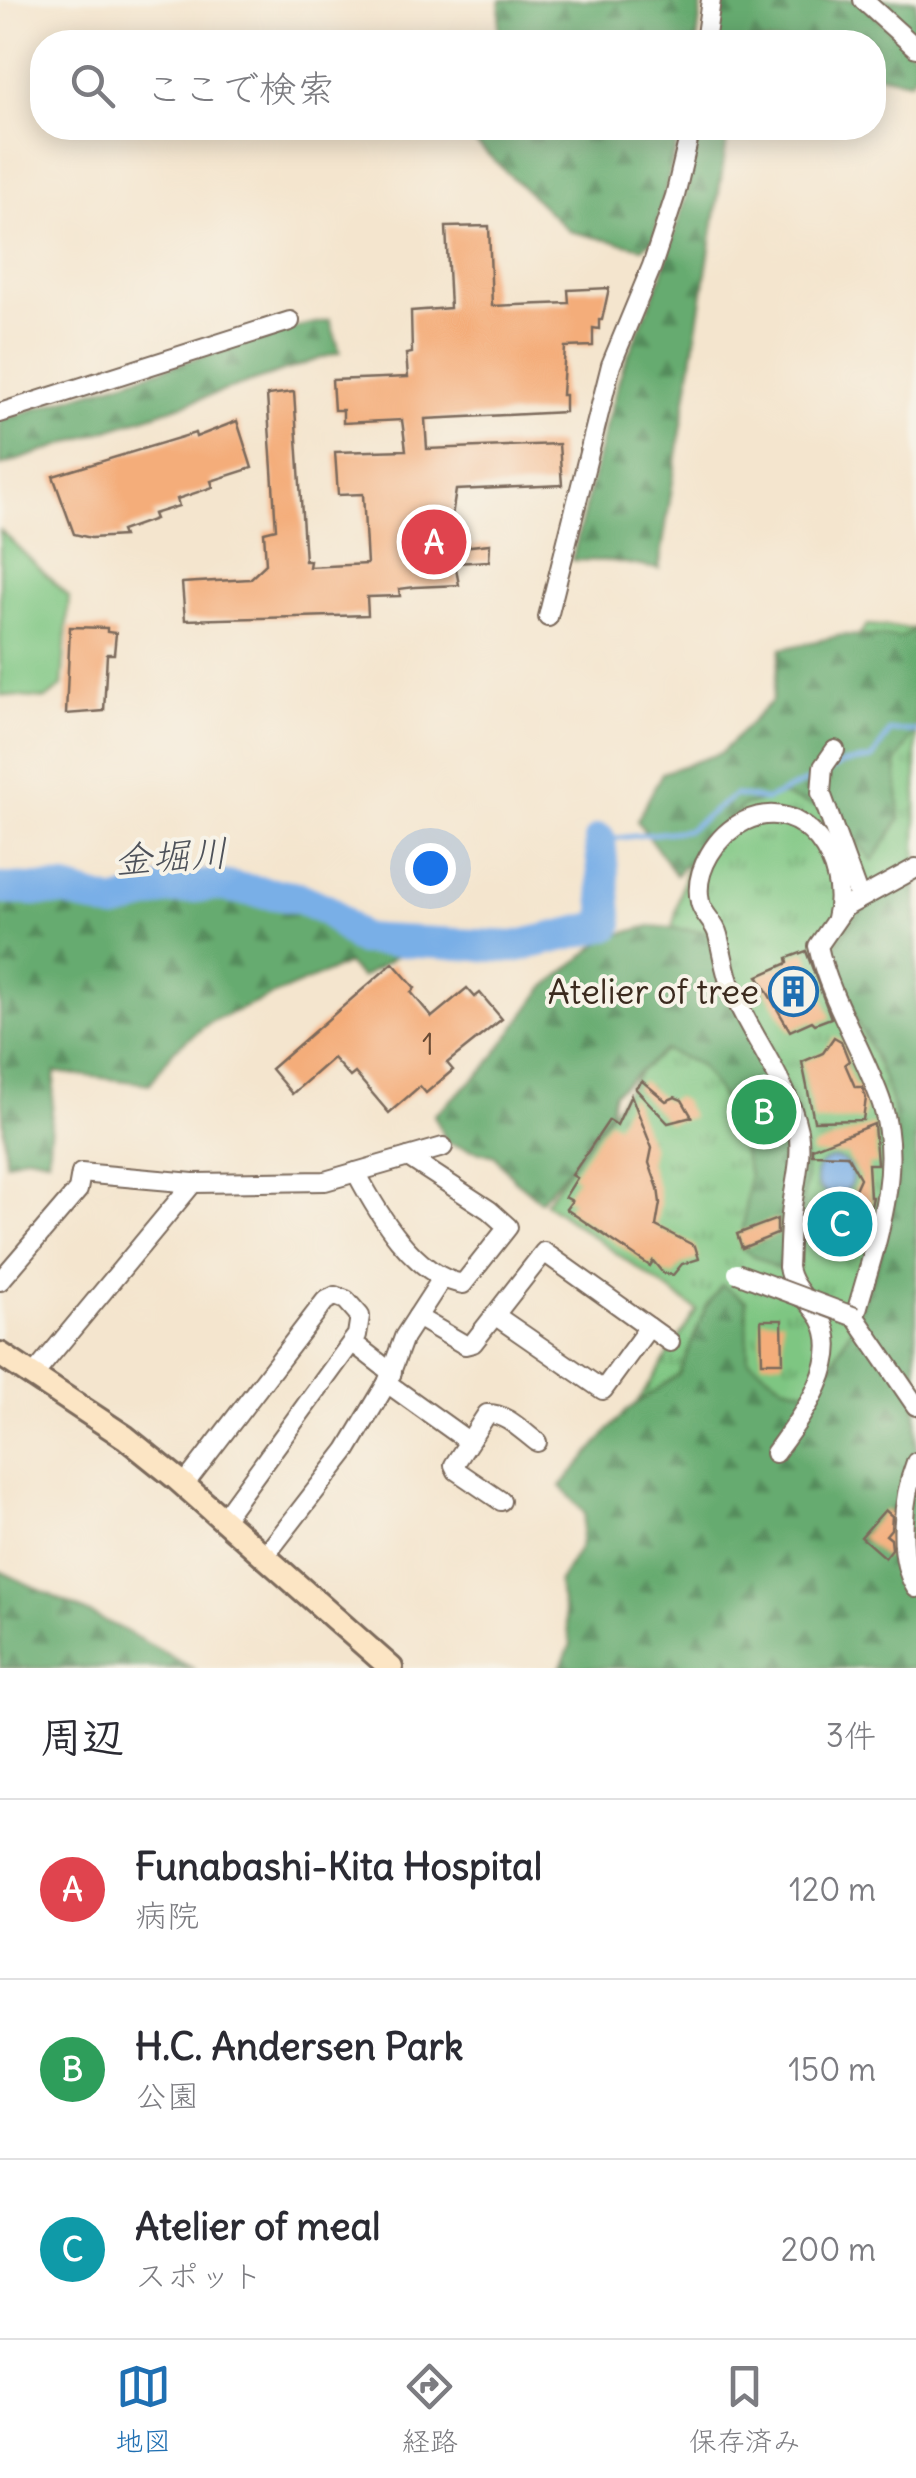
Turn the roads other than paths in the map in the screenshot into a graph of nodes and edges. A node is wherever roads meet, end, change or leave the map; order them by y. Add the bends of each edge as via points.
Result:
1 (710, 0) edge
2 (864, 0) edge
3 (707, 30) edge
4 (916, 48) edge
5 (687, 140) edge
6 (290, 321) dead end
7 (0, 413) edge
8 (548, 617) dead end
9 (835, 750) dead end
10 (916, 868) edge
11 (859, 897) junction
12 (836, 918) junction
13 (443, 1147) dead end
14 (408, 1157) junction
15 (356, 1172) junction
16 (193, 1182) junction
17 (737, 1272) dead end
18 (441, 1280) junction
19 (0, 1281) edge
20 (496, 1316) junction
21 (417, 1317) junction
22 (855, 1317) junction
23 (649, 1327) junction
24 (352, 1342) junction
25 (670, 1342) dead end
26 (0, 1354) edge
27 (34, 1376) junction
28 (389, 1378) junction
29 (916, 1406) edge
30 (468, 1441) junction
31 (537, 1442) dead end
32 (775, 1453) dead end
33 (916, 1462) edge
34 (184, 1485) junction
35 (501, 1501) dead end
36 (222, 1519) junction
37 (264, 1556) junction
38 (916, 1588) edge
39 (391, 1668) edge

1 - 3 street
2 - 4 street
5 - 8 street via 652,266 611,365
6 - 7 street
9 - 11 street via 823,767 821,793
10 - 11 street
11 - 12 street
12 - 22 street via 820,939 820,954 882,1106 889,1148 886,1200
12 - 32 street via 842,899 835,865 796,820 766,814 738,825 714,847 700,879 700,905 718,929 734,995 791,1106 800,1150 788,1267 828,1338 818,1383
13 - 14 street
14 - 15 street
14 - 18 street via 508,1227 463,1284
15 - 16 street via 325,1181
15 - 18 street via 384,1224
16 - 19 street via 81,1173 78,1190
16 - 27 street
17 - 22 street, bridge
18 - 21 street
20 - 21 street via 478,1339 465,1344
20 - 23 street via 602,1390
20 - 23 street via 544,1252
21 - 28 street
22 - 29 street
23 - 25 street
24 - 28 street
24 - 34 street via 360,1330 358,1312 330,1297
24 - 36 street
26 - 27 street
27 - 34 street
28 - 30 street
28 - 37 street via 348,1450
30 - 31 street via 494,1413
30 - 35 street via 457,1471
33 - 38 street via 905,1550
34 - 36 street
36 - 37 street
37 - 39 street

